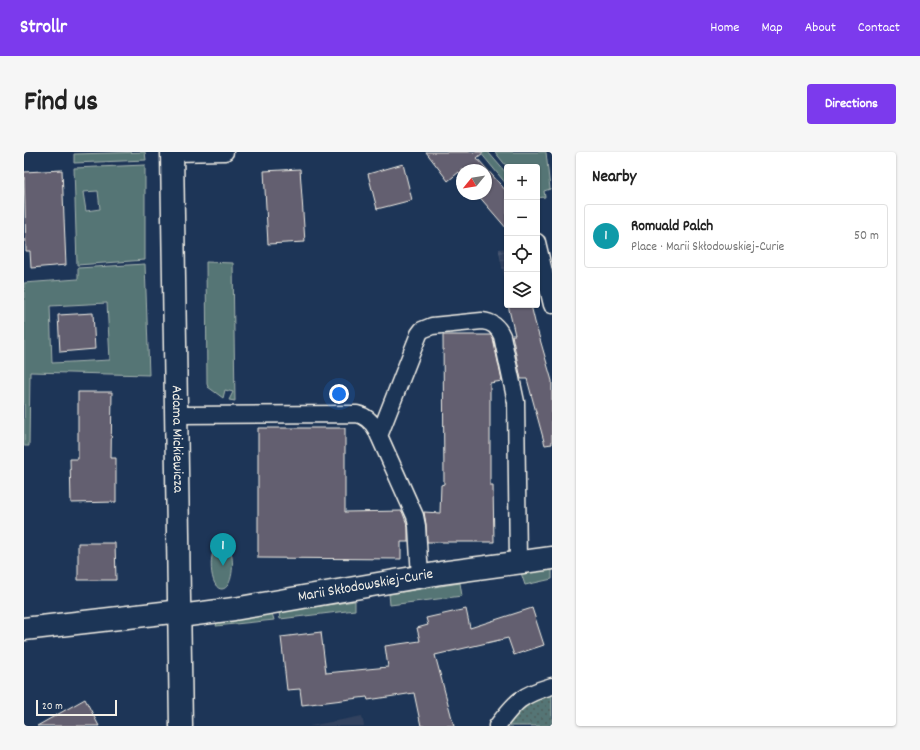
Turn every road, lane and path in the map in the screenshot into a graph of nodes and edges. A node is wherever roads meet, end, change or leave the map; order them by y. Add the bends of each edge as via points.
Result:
1 (225, 152) edge
2 (172, 153) edge
3 (540, 251) edge
4 (552, 305) edge
5 (176, 415) junction
6 (379, 436) junction
7 (552, 558) edge
8 (518, 562) junction
9 (420, 577) junction
10 (180, 613) junction
11 (24, 629) edge
12 (552, 686) edge
13 (181, 726) edge
14 (497, 726) edge

1 - 2 lane
2 - 5 street, Adama Mickiewicza
3 - 4 lane
5 - 6 lane via 358,414 373,424
5 - 10 street, Adama Mickiewicza
6 - 8 lane via 422,330 432,326 482,321 497,327 502,336 516,402
6 - 9 lane via 418,526
7 - 8 street, Marii Skłodowskiej-Curie
8 - 9 street, Marii Skłodowskiej-Curie
9 - 10 street, Marii Skłodowskiej-Curie via 234,609
10 - 11 street, Marii Skłodowskiej-Curie
10 - 13 street, Adama Mickiewicza
12 - 14 lane via 533,691 520,700

